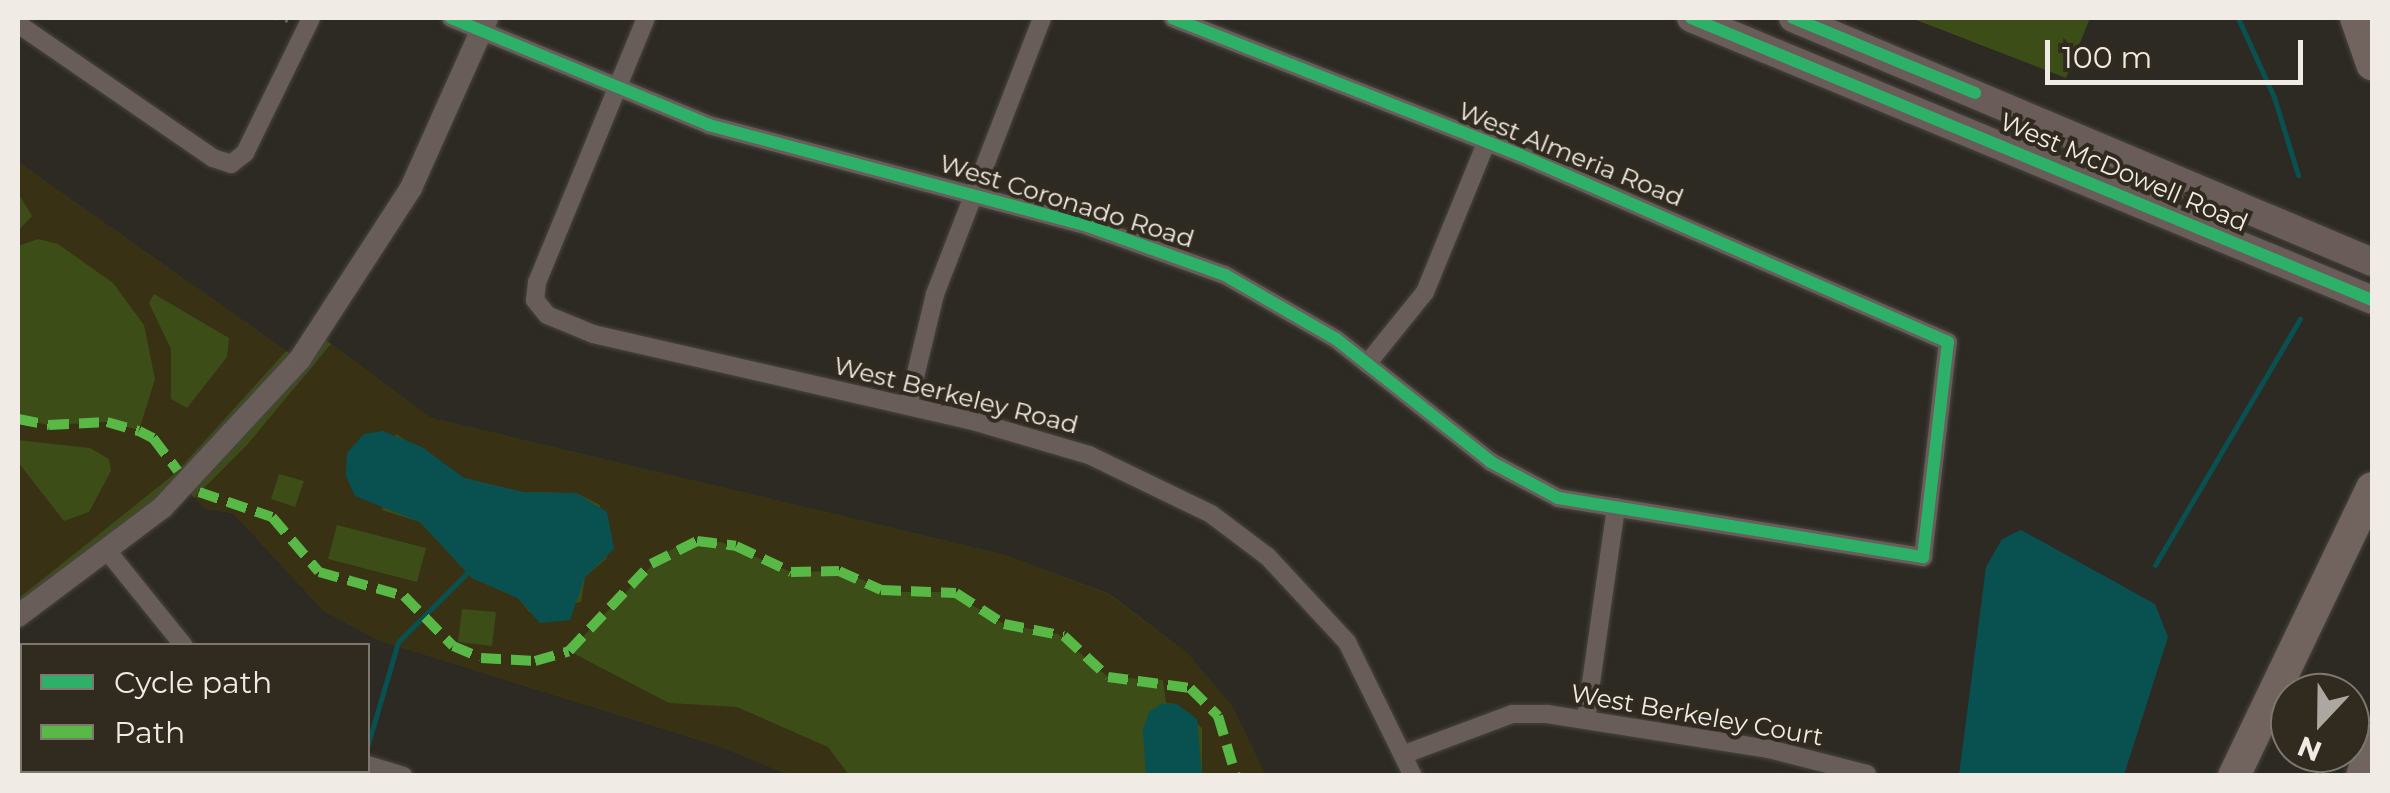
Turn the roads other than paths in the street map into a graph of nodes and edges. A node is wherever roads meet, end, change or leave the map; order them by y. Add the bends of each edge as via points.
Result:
1 (311, 18) edge
2 (451, 18) edge
3 (646, 18) edge
4 (1042, 18) edge
5 (1173, 18) edge
6 (1691, 18) edge
7 (1793, 18) edge
8 (2356, 18) edge
9 (18, 24) edge
10 (485, 24) edge
11 (2372, 64) edge
12 (616, 88) junction
13 (1486, 143) junction
14 (972, 193) junction
15 (2372, 262) edge
16 (2372, 300) edge
17 (1367, 364) junction
18 (908, 406) junction
19 (2372, 488) edge
20 (1616, 507) junction
21 (109, 553) junction
22 (1923, 557) joint
23 (18, 616) edge
24 (182, 643) edge
25 (1586, 718) junction
26 (2372, 745) edge
27 (1405, 754) junction
28 (370, 766) edge
29 (1867, 774) edge
30 (402, 776) edge
31 (1412, 776) edge
32 (2234, 776) edge
33 (2362, 776) edge

1 - 9 street via 258,129 232,164 213,158
2 - 10 street, West Coronado Road
3 - 12 street
4 - 14 street
5 - 13 street, West Almeria Road
6 - 16 main road, West McDowell Road
7 - 15 main road, West McDowell Road
8 - 11 highway
10 - 12 street, West Coronado Road
10 - 21 street via 411,188 319,335 222,448
12 - 14 street, West Coronado Road via 709,124
12 - 18 street, West Berkeley Road via 535,300 568,327
13 - 17 street via 1425,292
13 - 22 street, West Almeria Road via 1948,342
14 - 17 street, West Coronado Road via 1224,276
14 - 18 street via 935,294
17 - 20 street, West Coronado Road via 1519,480 1558,498
18 - 27 street, West Berkeley Road via 1089,456 1211,514 1268,557 1346,642
19 - 32 highway
20 - 22 street, West Coronado Road
20 - 25 street
21 - 23 street
21 - 24 street
25 - 27 street, West Berkeley Court via 1512,714
25 - 29 street, West Berkeley Court via 1770,749
26 - 33 highway
27 - 31 street, West Berkeley Road
28 - 30 street

